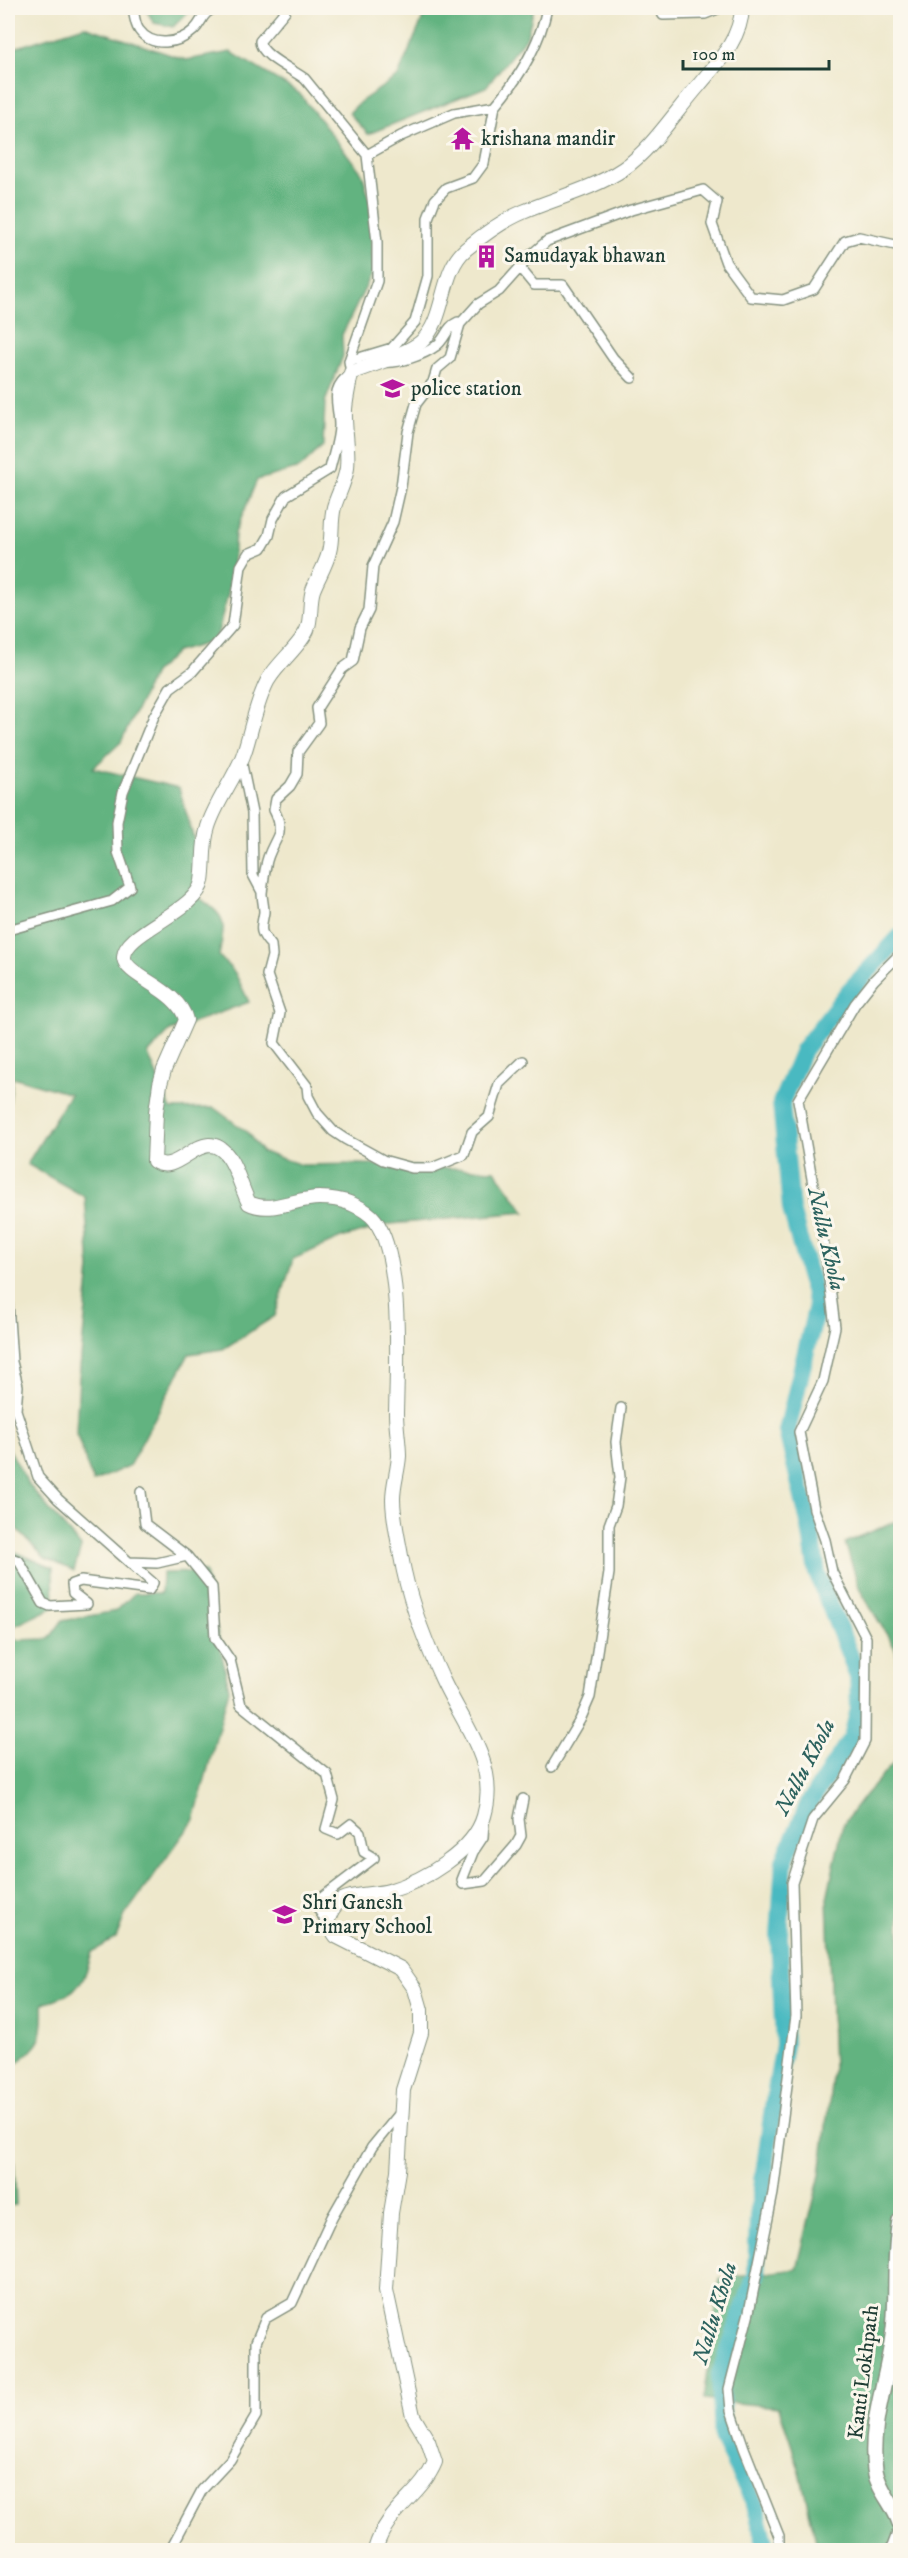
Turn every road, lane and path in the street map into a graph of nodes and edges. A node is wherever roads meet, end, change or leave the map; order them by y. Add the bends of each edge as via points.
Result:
1 (133, 8) edge
2 (217, 8) edge
3 (285, 8) edge
4 (547, 8) edge
5 (659, 8) edge
6 (720, 8) edge
7 (742, 8) edge
8 (677, 10) edge
9 (495, 106) junction
10 (367, 155) junction
11 (900, 246) edge
12 (520, 268) junction
13 (460, 324) junction
14 (380, 362) junction
15 (350, 367) junction
16 (632, 378) dead end
17 (241, 760) junction
18 (262, 892) junction
19 (8, 930) edge
20 (900, 954) edge
21 (523, 1061) dead end
22 (8, 1303) edge
23 (8, 1384) edge
24 (16, 1392) junction
25 (621, 1408) dead end
26 (141, 1492) dead end
27 (187, 1556) junction
28 (8, 1557) edge
29 (129, 1562) junction
30 (552, 1767) dead end
31 (523, 1798) dead end
32 (484, 1817) junction
33 (327, 1923) junction
34 (400, 2113) junction
35 (900, 2221) edge
36 (900, 2523) edge
37 (900, 2534) edge
38 (170, 2550) edge
39 (375, 2550) edge
40 (779, 2550) edge
41 (894, 2550) edge

1 - 2 street via 138,29 158,44 193,30 207,10
3 - 10 street via 260,46 264,53 305,79
4 - 9 street via 534,47
5 - 8 street via 663,15
6 - 8 street via 705,14
7 - 14 main road via 735,37 718,62 642,153 592,186 522,212 480,238 455,263 425,338
9 - 10 street via 454,113
9 - 15 street via 484,163 473,178 446,188 435,200 428,218 428,276 415,322 392,348
10 - 15 street via 377,242 377,281
11 - 12 street via 854,238 845,241 814,289 783,300 751,297 726,264 712,224 717,202 703,190 659,201 547,241
12 - 13 street
12 - 16 street via 534,285 563,285 613,358
13 - 14 street via 451,325 437,346 396,364
13 - 18 street via 450,358 436,369 433,382 416,404 393,522 374,566 369,610 360,628 353,661 342,669 317,708 319,723 298,752 297,774 276,799 279,836 268,854
14 - 15 main road
15 - 17 main road via 345,410 347,470 334,507 329,554 312,593 308,629 268,681
15 - 19 street via 340,381 336,398 339,427 330,469 286,496 262,548 248,554 241,566 233,625 192,672 170,688 154,716 123,792 117,822 118,852 130,887 112,901
17 - 18 street via 252,813 253,875
17 - 32 main road via 208,825 199,891 138,937 124,957 136,974 159,986 178,1003 186,1020 160,1084 153,1156 158,1164 165,1164 200,1147 220,1148 228,1154 249,1203 266,1208 333,1199 366,1210 382,1232 389,1253 396,1316 399,1454 393,1498 400,1554 406,1586 433,1658 486,1768
18 - 21 street via 264,913 260,924 272,956 267,975 280,1014 274,1043 307,1086 317,1113 339,1135 383,1160 412,1168 432,1168 464,1155 472,1132 489,1118 499,1084
20 - 40 street via 855,1004 798,1100 835,1327 824,1381 799,1432 831,1572 866,1638 865,1741 845,1780 813,1819 792,1883 796,2016 773,2193 729,2390 731,2410 779,2536
22 - 24 street
23 - 24 street
24 - 29 street via 19,1420 38,1477
25 - 30 street via 616,1442 620,1477 609,1525 609,1573 590,1696
26 - 27 street via 145,1524
27 - 29 street via 157,1563
27 - 33 street via 212,1587 215,1638 230,1660 241,1705 327,1773 334,1800 327,1829 338,1834 351,1824 360,1832 364,1852 374,1858 320,1899 319,1910
28 - 29 street via 19,1561 43,1603 51,1606 87,1604 73,1593 72,1584 81,1581 149,1590 153,1583
31 - 32 street via 521,1836 516,1845 485,1881 463,1884 473,1852 483,1837
32 - 33 main road via 477,1835 464,1850 410,1883 340,1902 331,1910
33 - 34 main road via 336,1936 401,1969 415,1989 421,2010 421,2033 404,2084
34 - 38 street via 372,2147 328,2224 292,2303 266,2318 256,2342 256,2416 230,2460 202,2490
34 - 39 main road via 386,2290 413,2416 428,2440 435,2462 387,2522
35 - 36 main road, Kanti Lokhpath via 896,2317 875,2427 879,2484
37 - 41 main road

